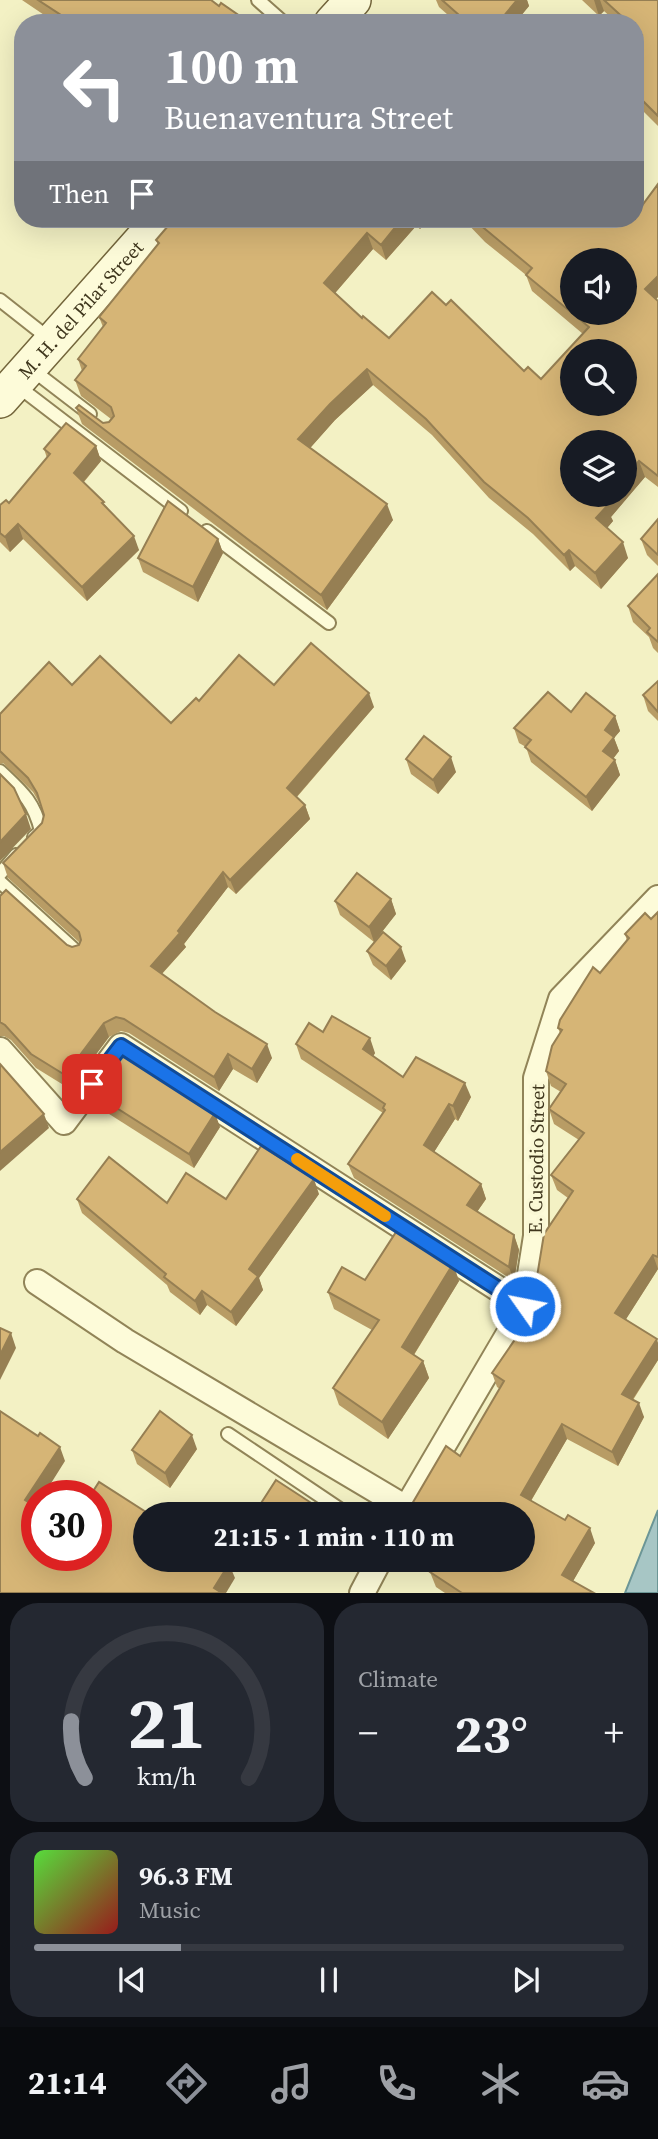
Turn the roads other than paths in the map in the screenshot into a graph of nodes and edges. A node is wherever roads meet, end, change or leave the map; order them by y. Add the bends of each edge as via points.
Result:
1 (258, 0) edge
2 (353, 0) edge
3 (274, 14) edge
4 (340, 14) edge
5 (153, 228) edge
6 (0, 300) edge
7 (52, 341) junction
8 (15, 384) edge
9 (101, 422) edge
10 (329, 623) dead end
11 (0, 771) edge
12 (0, 874) edge
13 (0, 882) edge
14 (658, 898) edge
15 (78, 953) edge
16 (0, 1050) edge
17 (37, 1282) dead end
18 (525, 1306) junction
19 (228, 1434) dead end
20 (329, 1502) edge
21 (390, 1502) edge
22 (410, 1502) edge
23 (373, 1572) edge
24 (362, 1593) edge

1 - 3 lane
2 - 4 main road
5 - 7 main road, M. H. del Pilar Street
6 - 7 lane
7 - 8 main road, M. H. del Pilar Street
8 - 9 lane
8 - 10 lane
11 - 12 lane via 28,798 41,831
13 - 15 lane
14 - 18 street, E. Custodio Street via 561,999 537,1078 536,1236
16 - 18 street via 64,1122 121,1046
17 - 21 street via 125,1341
18 - 22 street, E. Custodio Street
19 - 20 lane
23 - 24 street

